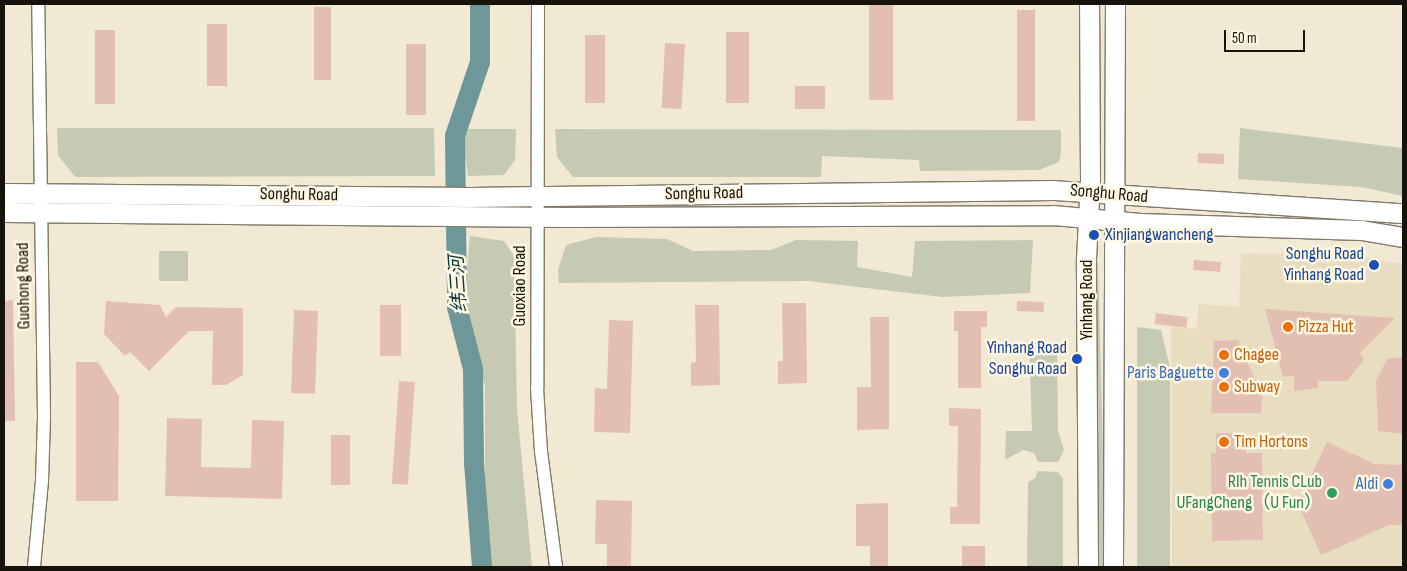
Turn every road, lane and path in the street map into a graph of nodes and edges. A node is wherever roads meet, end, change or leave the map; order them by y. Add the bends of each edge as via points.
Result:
1 (38, 4) edge
2 (538, 4) edge
3 (1089, 4) edge
4 (1115, 4) edge
5 (1089, 191) junction
6 (4, 193) edge
7 (1113, 193) junction
8 (537, 197) junction
9 (40, 202) junction
10 (470, 207) junction
11 (4, 212) edge
12 (1403, 213) edge
13 (537, 217) junction
14 (1086, 218) junction
15 (1112, 220) junction
16 (1403, 237) edge
17 (34, 567) edge
18 (556, 567) edge
19 (1088, 567) edge
20 (1113, 567) edge

1 - 9 street, Guohong Road
2 - 8 street, Guoxiao Road
3 - 5 main road, Yinhang Road
4 - 7 main road, Yinhang Road
5 - 7 main road, Songhu Road
5 - 8 main road, Songhu Road
5 - 14 main road, Yinhang Road
6 - 9 main road, Songhu Road
7 - 12 main road, Songhu Road
7 - 15 main road, Yinhang Road
8 - 10 main road, Songhu Road
8 - 13 street, Guoxiao Road
9 - 10 main road, Songhu Road via 436,216
9 - 10 main road, Songhu Road via 437,197
9 - 11 main road, Songhu Road
9 - 17 street, Guohong Road via 44,425
10 - 13 main road, Songhu Road
13 - 14 main road, Songhu Road
13 - 18 street, Guoxiao Road via 539,424
14 - 15 main road, Songhu Road
14 - 19 main road, Yinhang Road
15 - 16 main road, Songhu Road via 1361,230
15 - 20 main road, Yinhang Road

